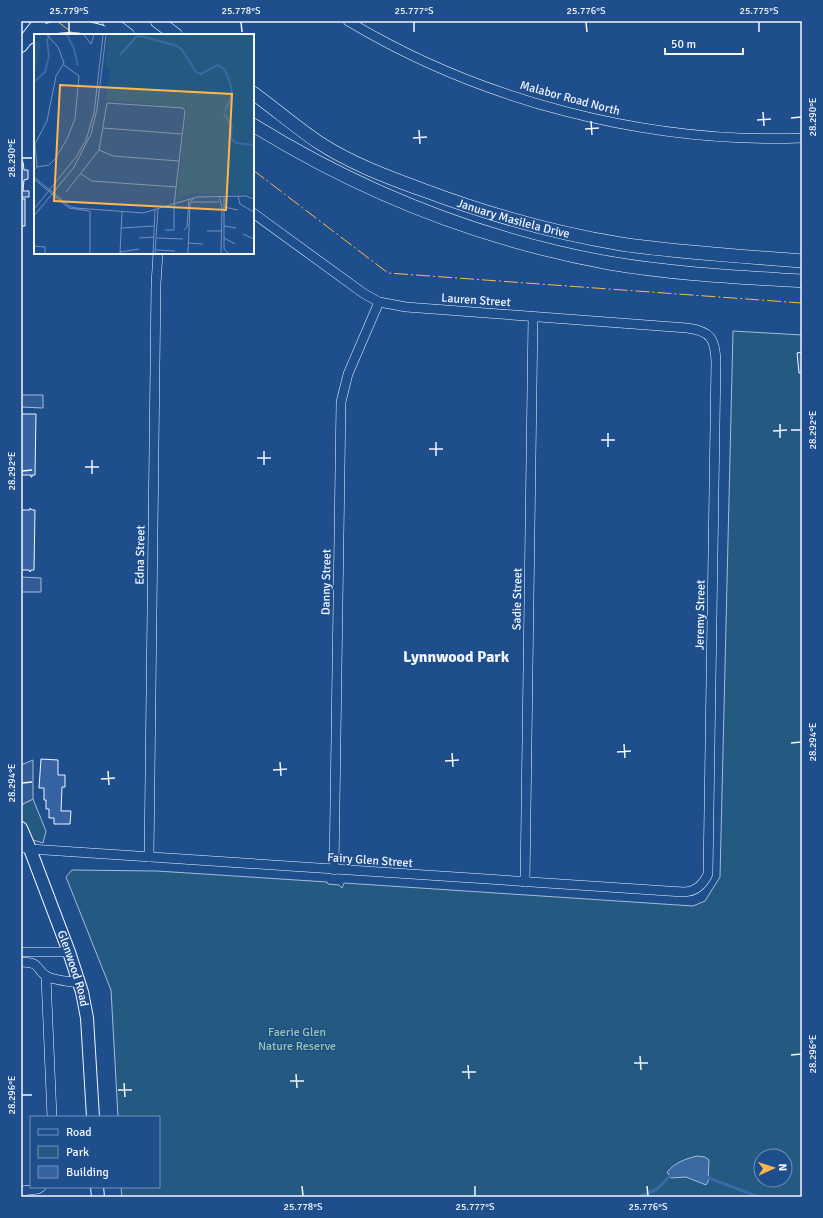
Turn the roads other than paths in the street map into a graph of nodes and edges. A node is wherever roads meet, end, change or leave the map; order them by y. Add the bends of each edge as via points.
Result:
1 (40, 21) edge
2 (109, 21) edge
3 (157, 21) edge
4 (348, 21) edge
5 (35, 34) edge
6 (109, 34) edge
7 (127, 34) edge
8 (175, 34) edge
9 (34, 35) edge
10 (24, 43) edge
11 (254, 94) edge
12 (254, 126) edge
13 (802, 138) edge
14 (254, 214) edge
15 (158, 254) edge
16 (802, 261) edge
17 (802, 281) edge
18 (379, 302) junction
19 (532, 316) junction
20 (715, 348) joint
21 (21, 828) edge
22 (26, 848) edge
23 (149, 857) junction
24 (334, 870) junction
25 (705, 881) joint
26 (524, 882) junction
27 (21, 952) edge
28 (69, 952) junction
29 (21, 962) edge
30 (46, 977) junction
31 (80, 983) junction
32 (52, 1116) edge
33 (93, 1116) edge
34 (40, 1188) edge
35 (21, 1191) edge

1 - 10 street
2 - 7 main road
3 - 8 main road
4 - 13 street, Malabor Road North via 416,57 469,80 565,111 615,123 699,135 759,139
5 - 6 street via 48,28 75,26
9 - 10 street
11 - 16 main road, January Masilela Drive via 318,142 340,154 397,181 494,215 620,244
12 - 17 main road, January Masilela Drive via 358,183 420,210 489,234 543,249 610,263 665,271
14 - 18 street, Lauren Street
15 - 23 street, Edna Street
18 - 19 street, Lauren Street via 406,307
18 - 24 street, Danny Street via 348,374 341,402
19 - 20 street, Lauren Street via 699,330 713,340
19 - 26 street, Sadie Street
20 - 25 street, Jeremy Street via 709,860
21 - 22 street, Glenwood Road
22 - 23 street, Fairy Glen Street
22 - 28 street, Glenwood Road
23 - 24 street, Fairy Glen Street
24 - 26 street, Fairy Glen Street
25 - 26 street, Fairy Glen Street via 695,890 683,892
27 - 28 street
28 - 31 street, Glenwood Road
29 - 30 street via 36,965
30 - 31 street
30 - 32 street
31 - 33 street, Glenwood Road via 87,1018
34 - 35 street

